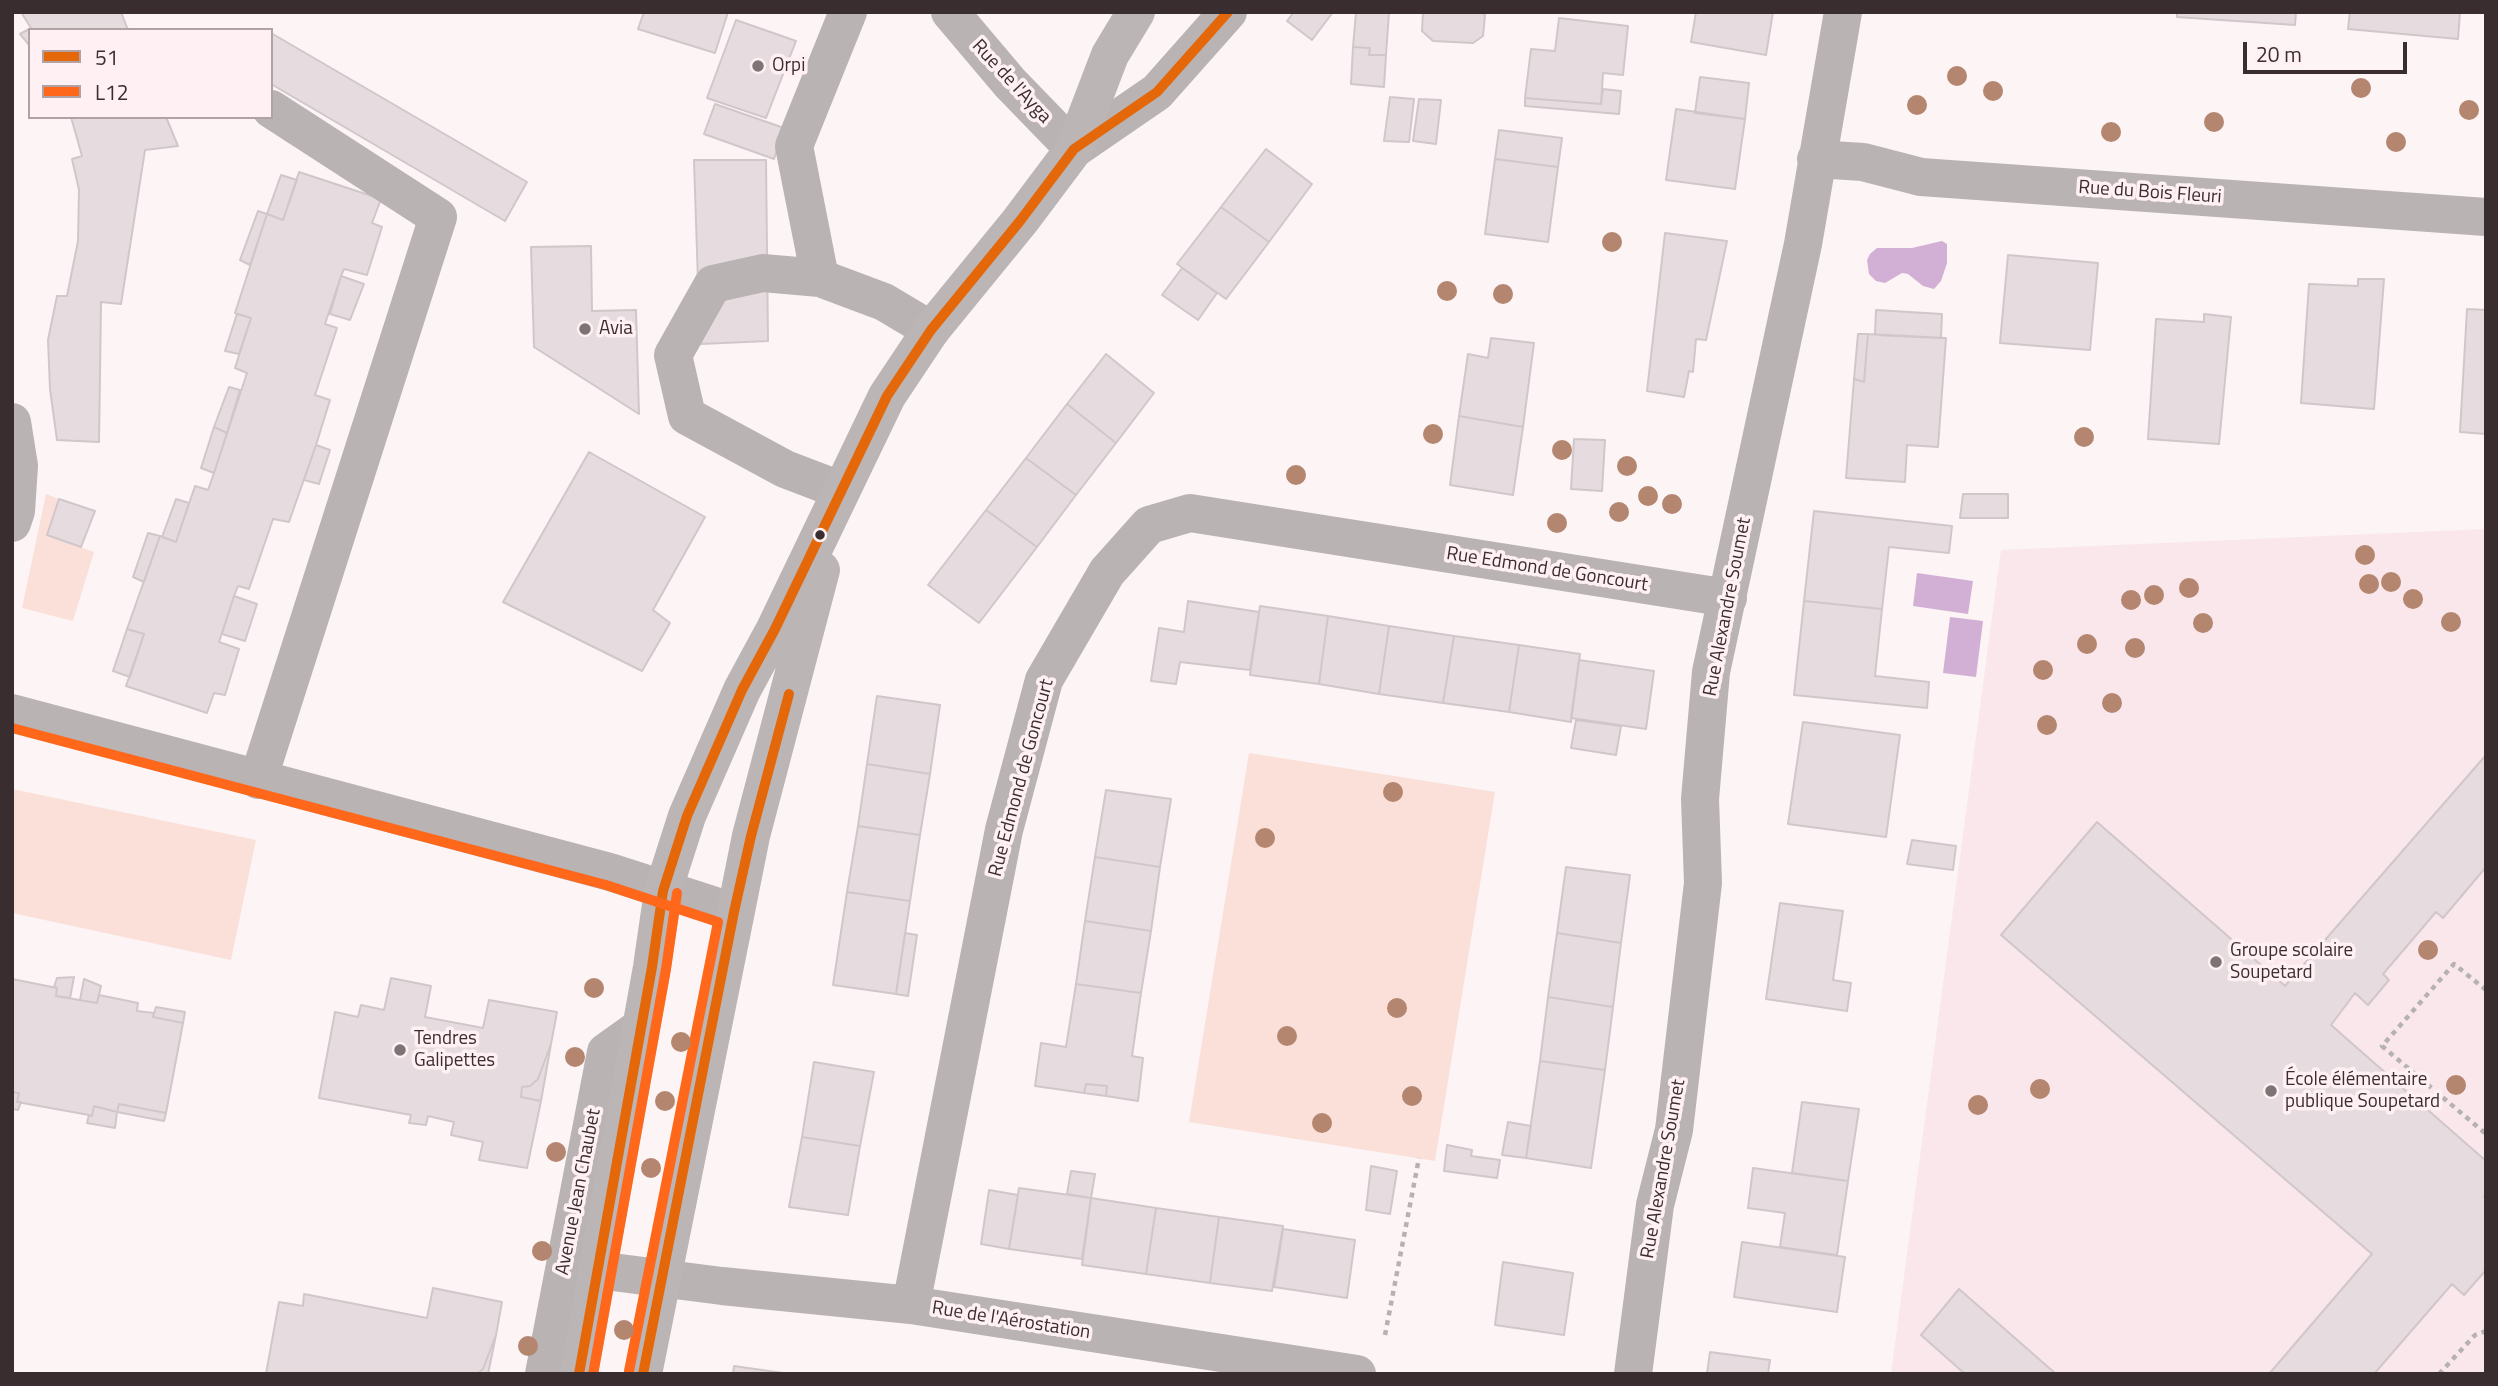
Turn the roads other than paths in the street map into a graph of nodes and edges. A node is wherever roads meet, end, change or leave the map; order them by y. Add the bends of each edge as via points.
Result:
1 (848, 12) edge
2 (950, 12) edge
3 (1136, 12) edge
4 (1228, 12) edge
5 (1845, 14) edge
6 (273, 110) edge
7 (1074, 149) junction
8 (1816, 159) junction
9 (2486, 217) edge
10 (820, 278) junction
11 (931, 330) junction
12 (12, 422) edge
13 (840, 490) junction
14 (12, 523) edge
15 (1728, 598) junction
16 (12, 713) edge
17 (258, 780) junction
18 (663, 891) junction
19 (734, 912) junction
20 (640, 1027) junction
21 (597, 1270) junction
22 (663, 1279) junction
23 (911, 1306) junction
24 (544, 1374) edge
25 (579, 1374) edge
26 (643, 1374) edge
27 (1357, 1374) edge
28 (1633, 1374) edge

1 - 10 street via 794,146
2 - 7 street, Rue de l'Ayga
3 - 7 main road, Avenue Jean Chaubet via 1110,55
4 - 7 street via 1157,92
5 - 8 street, Rue Alexandre Soumet
6 - 17 street via 439,217
7 - 11 main road, Avenue Jean Chaubet
8 - 9 street, Rue du Bois Fleuri via 1863,162 1921,177
8 - 15 street, Rue Alexandre Soumet via 1803,244
10 - 11 street via 884,302
10 - 13 street via 763,273 713,284 673,355 687,416 785,469
11 - 13 main road, Avenue Jean Chaubet via 887,396
12 - 14 street via 19,466
13 - 18 main road, Avenue Jean Chaubet via 742,690 687,816
13 - 19 main road, Avenue Jean Chaubet
15 - 23 street, Rue Edmond de Goncourt via 1190,513 1149,524 1107,572 1044,680 1004,830
15 - 28 street, Rue Alexandre Soumet via 1711,672 1700,800 1703,883 1674,1130 1655,1205
16 - 17 street
17 - 18 street via 610,872
18 - 19 street
18 - 20 main road, Avenue Jean Chaubet
19 - 22 main road, Avenue Jean Chaubet
20 - 21 main road, Avenue Jean Chaubet
20 - 24 street, Avenue Jean Chaubet via 607,1052
21 - 22 street, Avenue Jean Chaubet
21 - 25 main road, Avenue Jean Chaubet
22 - 23 street, Rue de l'Aérostation
22 - 26 main road, Avenue Jean Chaubet
23 - 27 street, Rue de l'Aérostation

